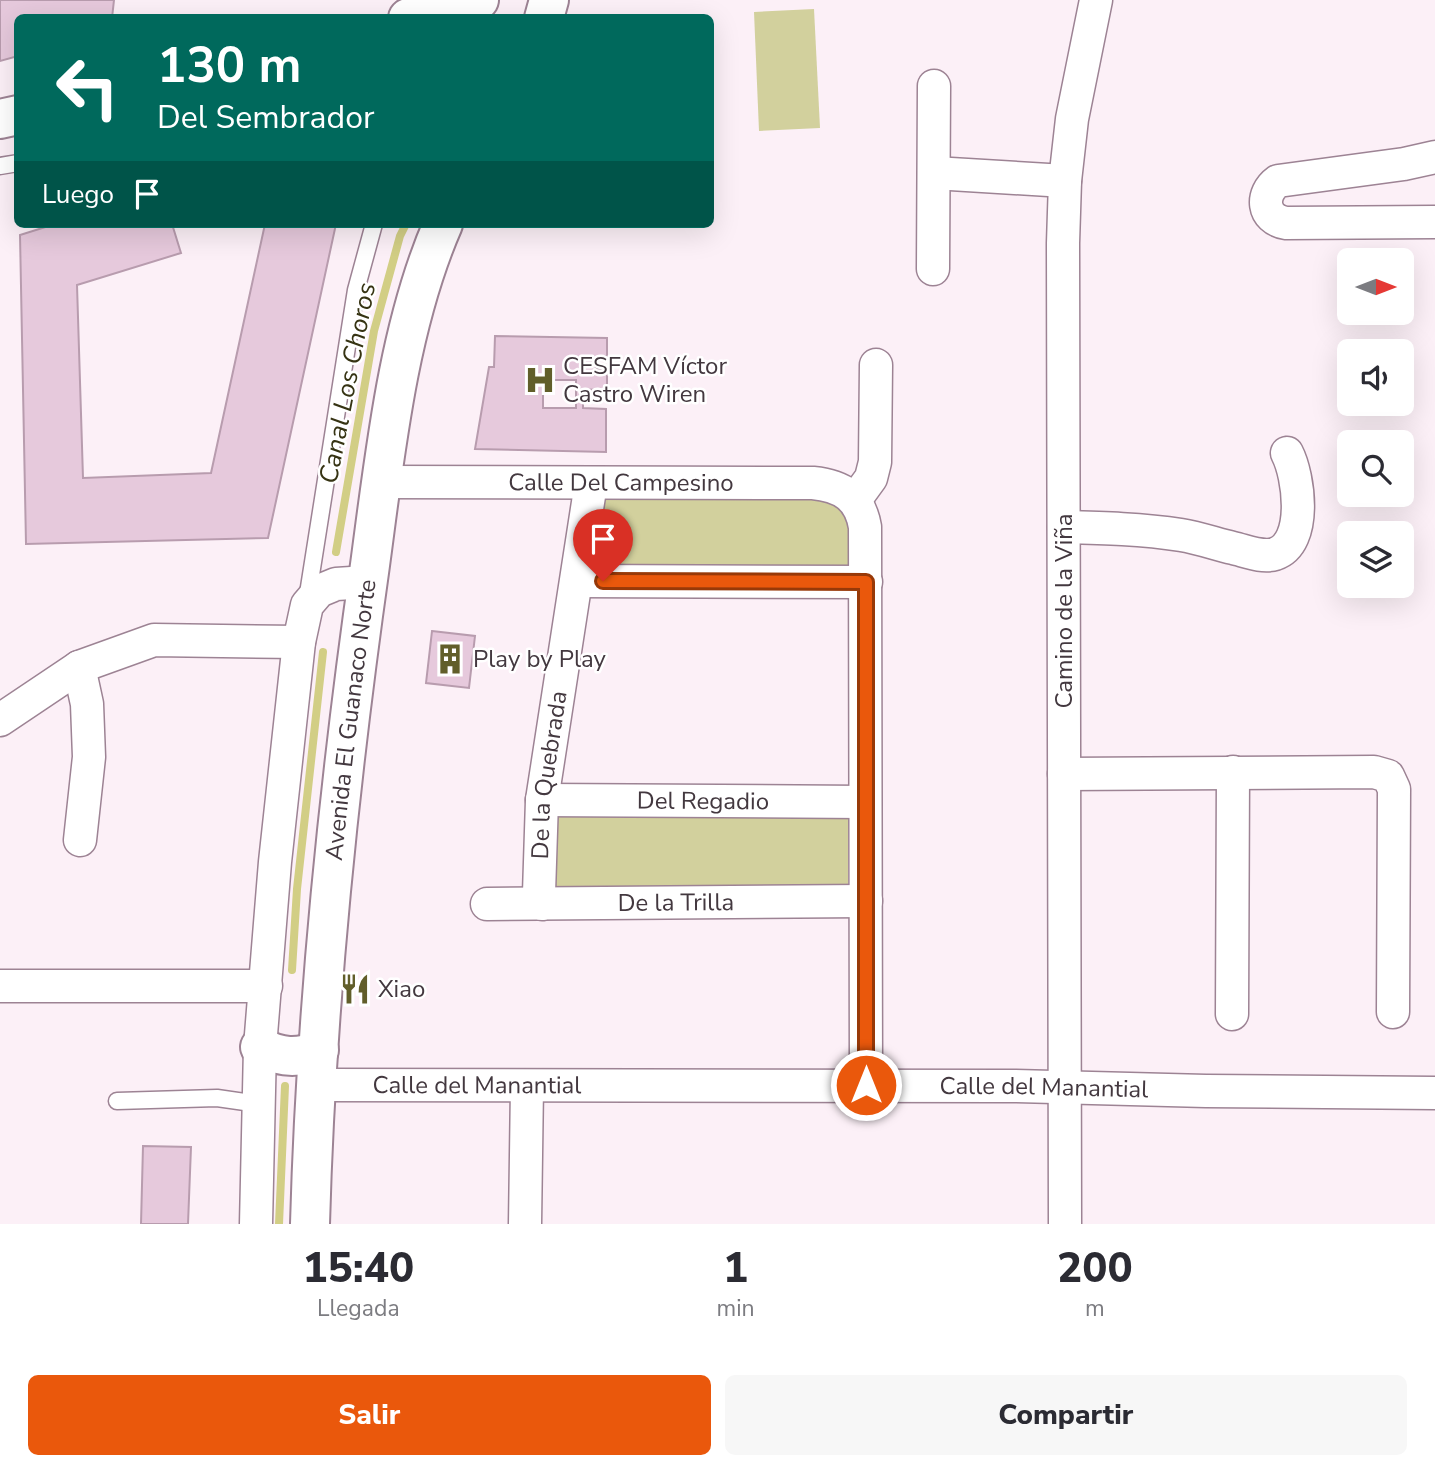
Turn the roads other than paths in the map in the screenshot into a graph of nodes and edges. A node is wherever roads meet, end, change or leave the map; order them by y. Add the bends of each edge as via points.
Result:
1 (479, 0) edge
2 (1096, 0) edge
3 (424, 14) edge
4 (934, 86) dead end
5 (1435, 157) edge
6 (934, 173) junction
7 (1065, 181) junction
8 (1435, 222) edge
9 (373, 228) edge
10 (441, 228) edge
11 (933, 269) dead end
12 (876, 365) dead end
13 (1287, 453) dead end
14 (381, 482) junction
15 (591, 483) junction
16 (855, 499) junction
17 (1064, 527) junction
18 (577, 581) junction
19 (368, 582) junction
20 (866, 582) junction
21 (302, 627) junction
22 (79, 667) junction
23 (0, 720) edge
24 (1233, 772) junction
25 (1064, 774) junction
26 (542, 800) junction
27 (865, 802) junction
28 (80, 840) dead end
29 (866, 901) junction
30 (487, 904) dead end
31 (542, 904) junction
32 (0, 986) edge
33 (266, 986) junction
34 (1393, 1012) dead end
35 (1232, 1014) dead end
36 (260, 1047) junction
37 (318, 1068) junction
38 (866, 1085) junction
39 (527, 1086) junction
40 (1065, 1087) junction
41 (1435, 1093) edge
42 (117, 1101) dead end
43 (259, 1104) junction
44 (256, 1224) edge
45 (310, 1224) edge
46 (525, 1224) edge
47 (1065, 1224) edge

1 - 3 street
2 - 7 street, Camino de la Viña via 1072,119
4 - 6 street
5 - 8 street via 1278,181 1265,198 1273,218 1286,223
6 - 7 street
6 - 11 street
7 - 17 street, Camino de la Viña
9 - 21 lane via 356,290
10 - 14 street, Avenida El Guanaco Norte via 411,320
12 - 16 street via 873,470
13 - 17 street via 1297,480 1297,527 1289,545 1273,554 1183,536
14 - 15 street, Calle Del Campesino
14 - 19 street, Avenida El Guanaco Norte
15 - 16 street, Calle Del Campesino via 813,483 838,487
15 - 18 street, De la Quebrada
16 - 20 street via 866,527
17 - 25 street, Camino de la Viña
18 - 20 street
18 - 26 street, De la Quebrada
19 - 21 street via 327,586 312,597
19 - 37 street, Avenida El Guanaco Norte via 335,837
20 - 27 street
21 - 22 street via 154,640
21 - 33 street
22 - 23 street
22 - 28 street via 87,704 89,757
24 - 25 street
24 - 34 street via 1381,772 1392,782
24 - 35 street
25 - 40 street, Camino de la Viña
26 - 27 street, Del Regadio
26 - 31 street, De la Quebrada
27 - 29 street
29 - 31 street, De la Trilla
29 - 38 street
30 - 31 street, De la Trilla
32 - 33 street
33 - 36 street
36 - 37 street via 288,1057 307,1055
36 - 43 street
37 - 39 street, Calle del Manantial
37 - 45 street, Avenida El Guanaco Norte
38 - 39 street, Calle del Manantial
38 - 40 street, Calle del Manantial
39 - 46 street
40 - 41 street, Calle del Manantial
40 - 47 street, Camino de la Viña
42 - 43 lane via 217,1098
43 - 44 street

